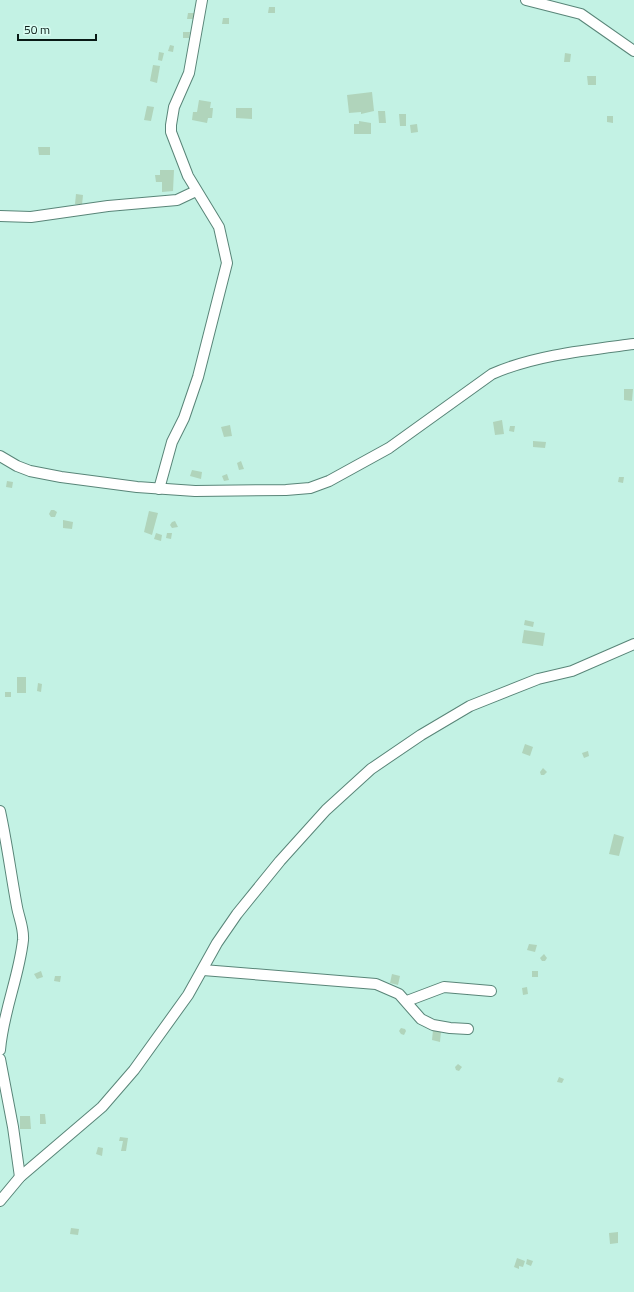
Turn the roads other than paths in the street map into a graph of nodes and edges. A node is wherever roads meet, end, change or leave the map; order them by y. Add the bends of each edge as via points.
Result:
1 (202, 0) edge
2 (526, 0) edge
3 (634, 50) edge
4 (196, 191) junction
5 (0, 216) edge
6 (634, 344) edge
7 (0, 456) edge
8 (159, 489) junction
9 (634, 644) edge
10 (0, 811) edge
11 (203, 970) junction
12 (491, 991) dead end
13 (407, 1001) junction
14 (468, 1029) dead end
15 (0, 1050) edge
16 (0, 1059) edge
17 (20, 1177) junction
18 (0, 1201) edge

1 - 4 street via 189,73 174,107 170,126
2 - 3 street via 581,14
4 - 5 street via 177,200 108,206 31,217
4 - 8 street via 219,227 226,252 226,269 198,377 184,418 168,453
6 - 8 street via 534,360 507,367 492,374 389,448 329,482 310,488 237,491
7 - 8 street via 17,466 62,477
9 - 11 street via 572,671 538,679 470,706 421,735 372,769 326,810 280,861 217,942
10 - 15 street via 22,932
11 - 13 street via 376,984 399,994
11 - 17 street via 134,1070 102,1107
12 - 13 street via 444,987
13 - 14 street via 422,1019 433,1025
16 - 17 street
17 - 18 street

